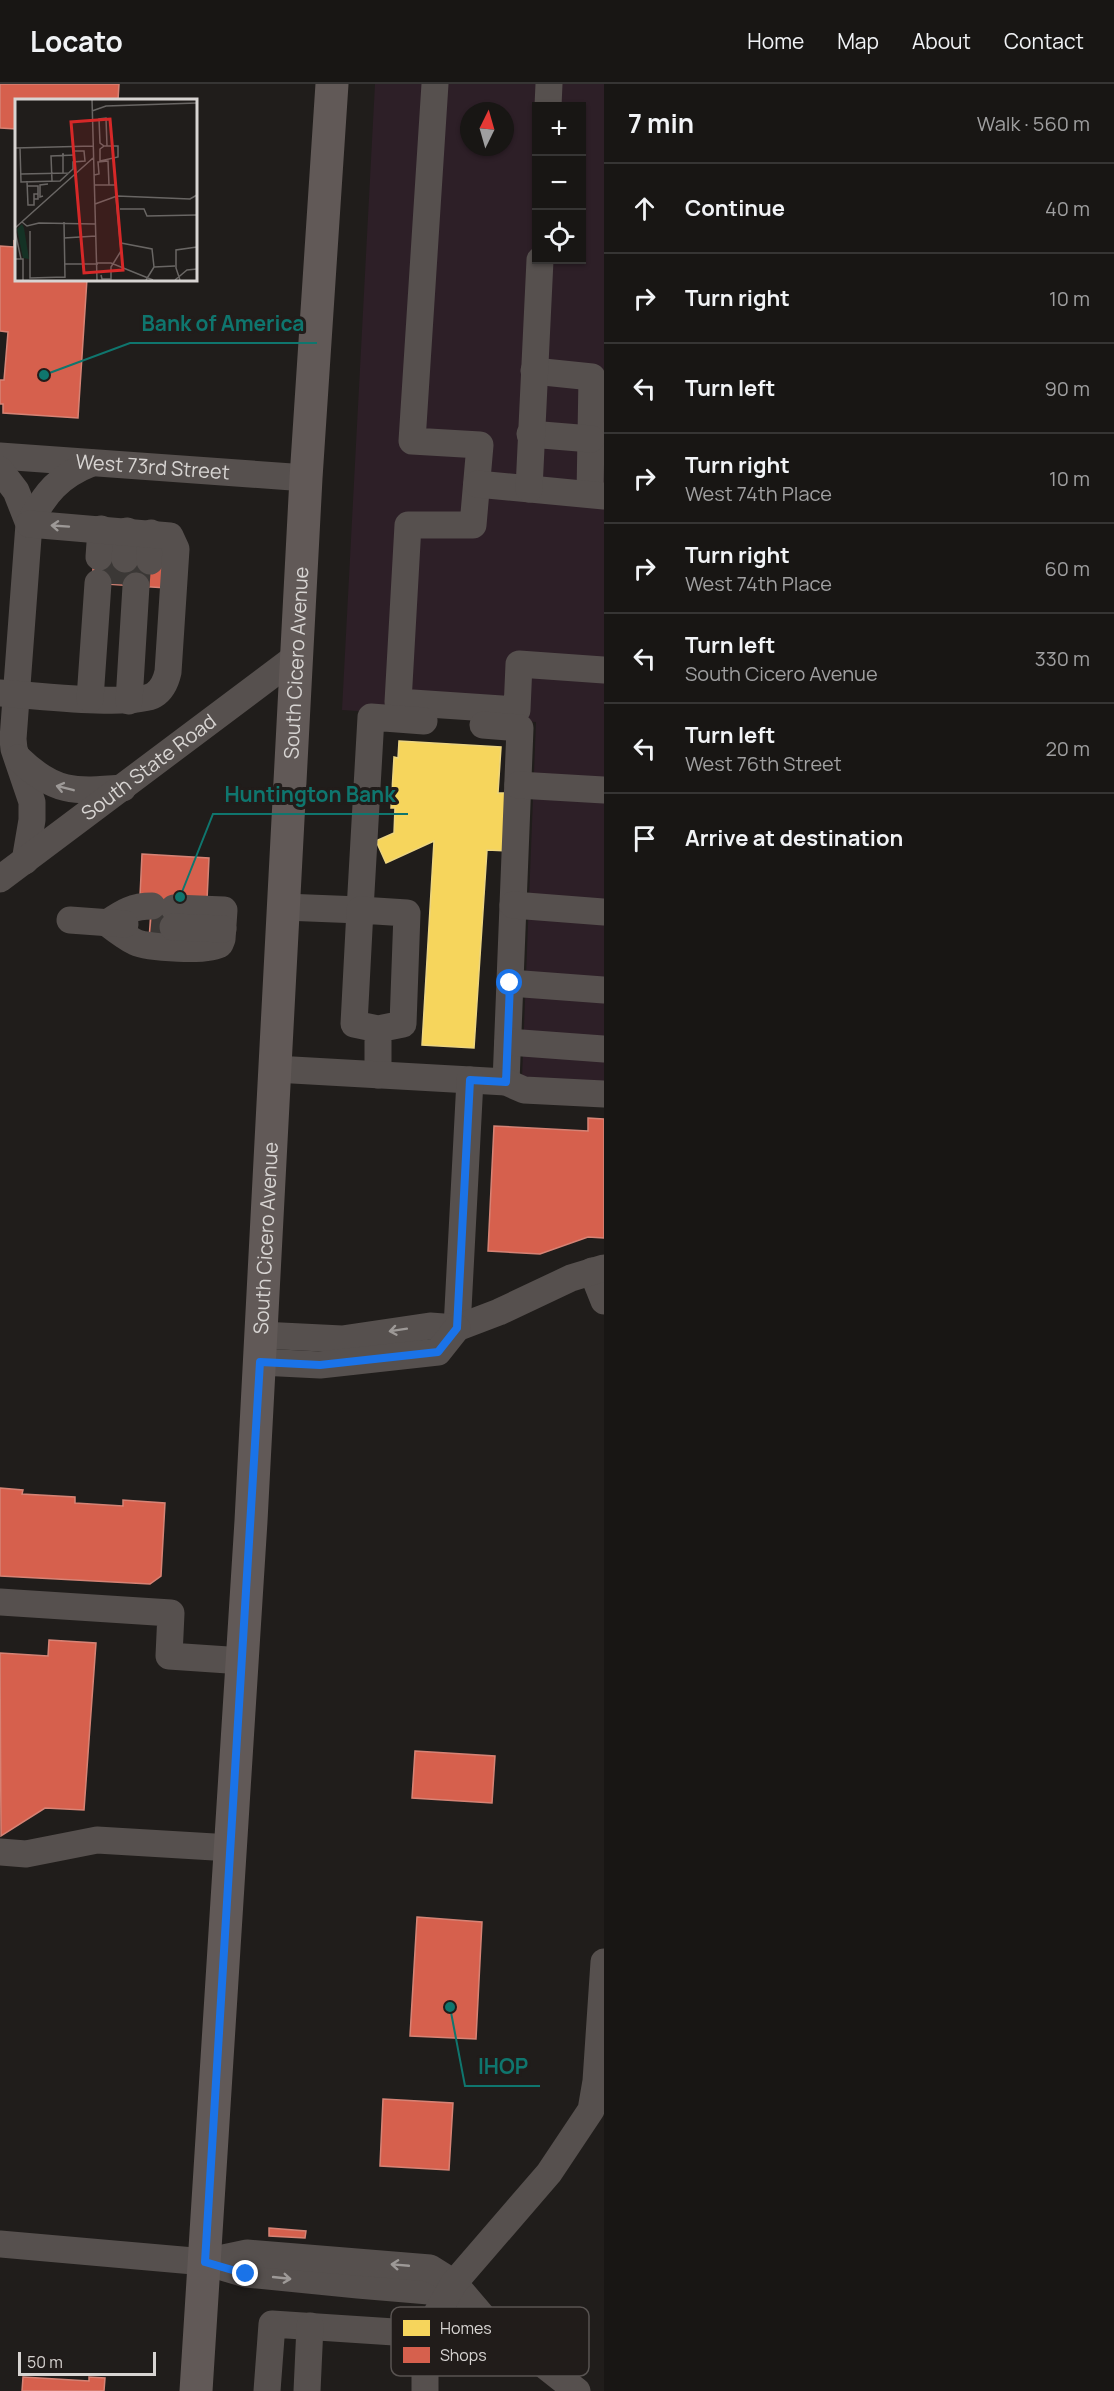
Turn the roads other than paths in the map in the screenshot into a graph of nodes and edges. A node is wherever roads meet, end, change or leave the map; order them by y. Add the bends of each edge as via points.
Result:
1 (332, 84) edge
2 (435, 84) edge
3 (549, 84) edge
4 (548, 102) edge
5 (540, 264) edge
6 (534, 371) junction
7 (530, 434) junction
8 (591, 439) junction
9 (0, 456) edge
10 (92, 463) junction
11 (0, 470) edge
12 (306, 478) junction
13 (477, 484) junction
14 (529, 489) junction
15 (597, 495) edge
16 (29, 524) junction
17 (133, 531) junction
18 (130, 572) junction
19 (12, 585) edge
20 (297, 656) junction
21 (604, 670) edge
22 (8, 694) edge
23 (123, 699) junction
24 (17, 758) junction
25 (518, 785) junction
26 (123, 788) junction
27 (604, 790) edge
28 (25, 861) junction
29 (0, 879) edge
30 (513, 905) junction
31 (284, 907) junction
32 (360, 910) junction
33 (604, 912) edge
34 (70, 920) dead end
35 (116, 924) junction
36 (510, 983) junction
37 (604, 990) edge
38 (378, 1029) junction
39 (508, 1042) junction
40 (604, 1049) edge
41 (275, 1069) junction
42 (378, 1075) junction
43 (470, 1080) junction
44 (506, 1082) junction
45 (604, 1094) edge
46 (598, 1269) edge
47 (604, 1300) edge
48 (457, 1328) junction
49 (260, 1349) junction
50 (0, 1602) edge
51 (243, 1661) junction
52 (231, 1848) junction
53 (0, 1852) edge
54 (604, 1972) edge
55 (0, 2244) edge
56 (205, 2262) junction
57 (454, 2283) junction
58 (440, 2307) edge
59 (474, 2307) edge
60 (310, 2326) junction
61 (391, 2332) edge
62 (558, 2376) edge
63 (196, 2391) edge
64 (267, 2391) edge
65 (307, 2391) edge
66 (577, 2391) edge

1 - 12 main road, South Cicero Avenue
2 - 13 street via 412,441 480,445
3 - 4 street
5 - 6 street
6 - 7 street
6 - 8 street via 592,377
7 - 8 street
7 - 14 street
8 - 15 street
9 - 10 street, West 73rd Street
10 - 12 street, West 73rd Street
10 - 16 street via 72,470 58,481
11 - 16 street via 16,491
12 - 20 main road, South Cicero Avenue
13 - 14 street
13 - 21 street via 473,525 408,525 398,702 517,710 519,664
14 - 15 street
17 -> 16 street
16 - 19 street
17 - 18 street
17 - 18 street
17 - 23 street via 170,536 176,549 168,672 163,686
18 - 23 street
18 - 23 street
19 - 22 street
20 - 26 street, South State Road
20 - 31 main road, South Cicero Avenue
22 - 23 street
22 - 24 street
26 -> 24 street via 73,790 54,785 37,777
24 - 28 street via 32,802
25 - 27 street
25 - 30 street
25 - 32 street via 520,728 371,717
26 - 28 street, South State Road
28 - 29 street, South State Road
30 - 33 street
30 - 36 street
31 - 32 street
31 - 41 main road, South Cicero Avenue
32 - 38 street via 354,1024
32 - 38 street via 407,913 403,1024
34 - 35 street
35 - 35 street via 162,922 223,924 215,948 144,945
36 - 37 street
36 - 39 street
38 - 42 street
39 - 40 street
39 - 44 street
41 - 42 street
41 - 49 main road, South Cicero Avenue
42 - 43 street
43 - 44 street
43 - 48 street
44 - 45 street via 524,1090
46 - 47 street
46 - 48 street
48 - 49 street via 438,1352 320,1365
49 - 51 main road, South Cicero Avenue
50 - 51 street via 171,1613 169,1656
51 - 52 main road, South Cicero Avenue
52 - 53 street via 97,1840 26,1854
52 - 56 main road, South Cicero Avenue
54 - 57 street via 591,2110 549,2173
55 - 56 street
56 - 57 street via 246,2274 429,2291
56 - 63 main road, South Cicero Avenue
57 - 58 street
57 - 59 street
60 - 61 street
60 - 64 street via 272,2324
60 - 65 street
62 - 66 street

